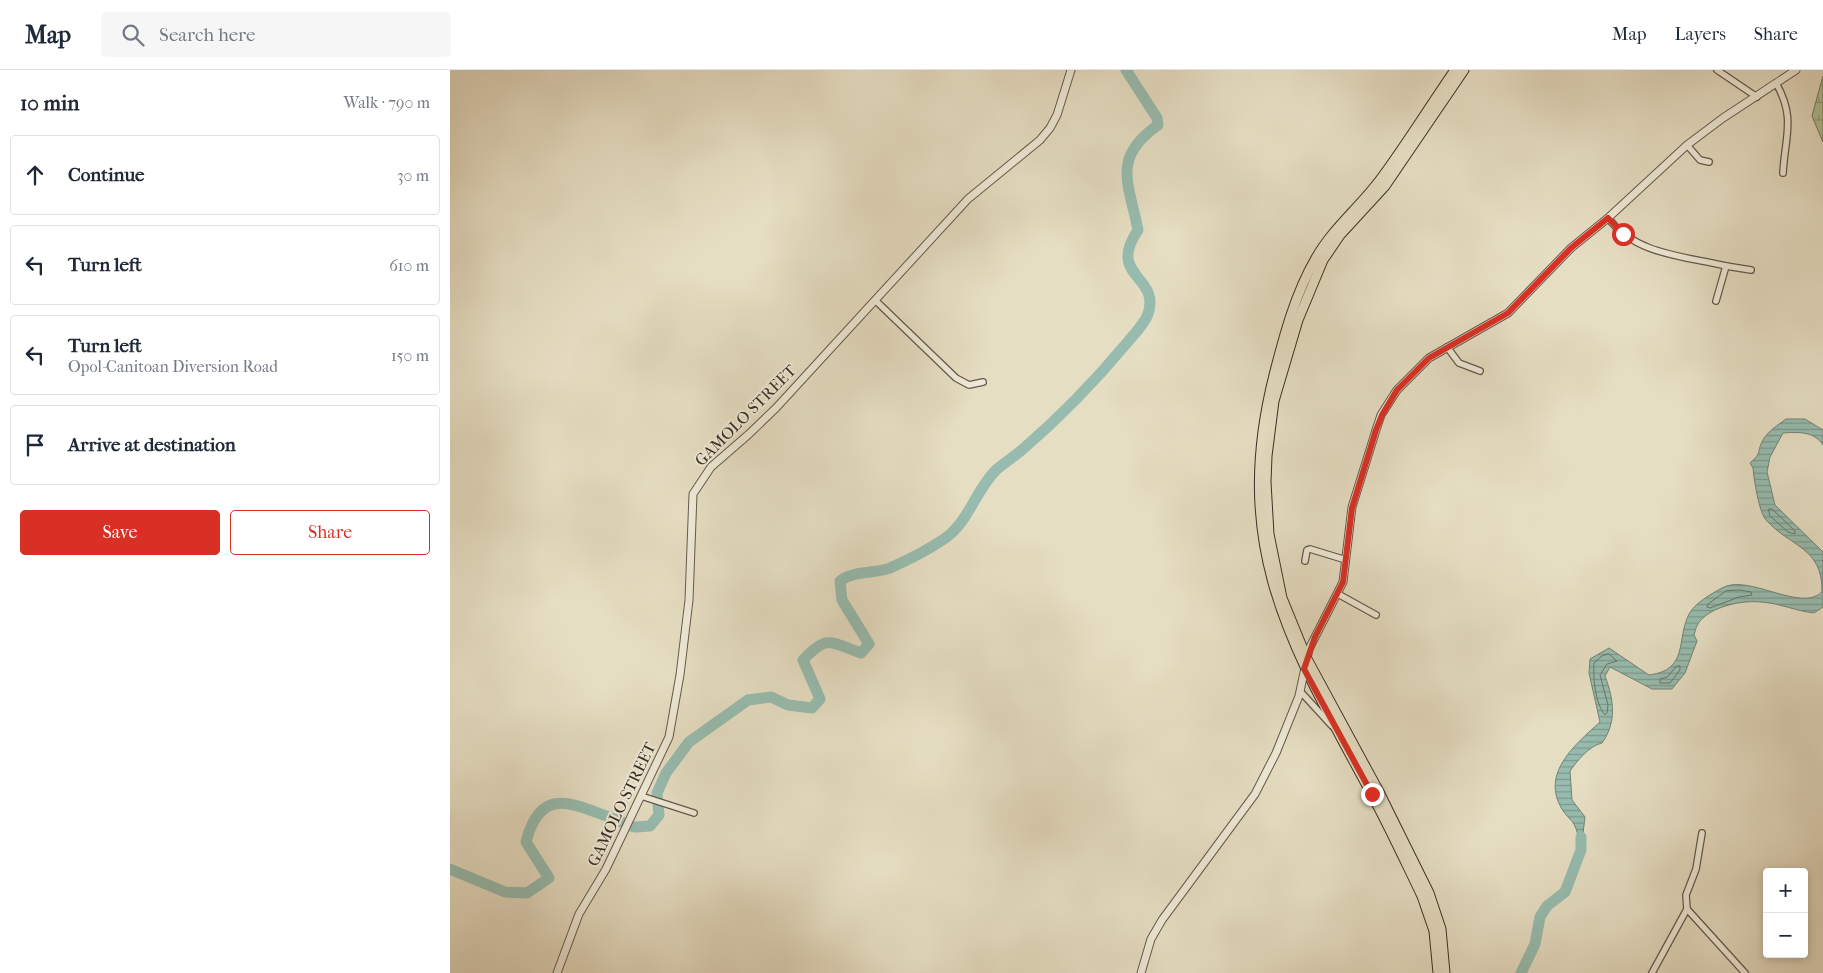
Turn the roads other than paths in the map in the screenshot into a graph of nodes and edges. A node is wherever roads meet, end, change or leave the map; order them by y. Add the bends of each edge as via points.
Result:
1 (1071, 70) edge
2 (1455, 70) edge
3 (1464, 70) edge
4 (1717, 70) edge
5 (1796, 70) edge
6 (1776, 83) junction
7 (1757, 96) junction
8 (1687, 145) junction
9 (1709, 162) dead end
10 (1783, 173) dead end
11 (1608, 218) junction
12 (1726, 266) junction
13 (1750, 270) dead end
14 (875, 300) junction
15 (1716, 301) dead end
16 (1447, 347) junction
17 (1480, 371) dead end
18 (983, 382) dead end
19 (1346, 560) junction
20 (1305, 562) dead end
21 (1338, 594) junction
22 (1376, 615) dead end
23 (1301, 643) junction
24 (1307, 659) junction
25 (1304, 669) junction
26 (1300, 691) junction
27 (1328, 720) junction
28 (1340, 729) junction
29 (639, 800) junction
30 (694, 813) dead end
31 (1702, 833) dead end
32 (1686, 909) junction
33 (557, 973) edge
34 (1141, 973) edge
35 (1438, 973) edge
36 (1445, 973) edge
37 (1652, 973) edge
38 (1746, 973) edge

1 - 14 street, GAMOLO STREET via 1057,115 1040,140 976,192
2 - 23 main road via 1379,182 1327,238 1309,270 1284,339 1262,425 1259,510 1268,570
3 - 23 main road via 1384,186 1329,250 1309,290 1286,361 1270,427 1267,511 1282,598
4 - 7 street
5 - 6 street
6 - 7 street
6 - 10 street via 1785,98 1788,115
7 - 8 street
8 - 9 street via 1700,160
8 - 11 street
11 - 12 street via 1614,227 1635,243 1675,256
11 - 16 street via 1571,248 1508,313
12 - 13 street
12 - 15 street
14 - 18 street via 956,378 968,385
14 - 29 street, GAMOLO STREET via 776,408 707,471 693,494 689,600 675,707 669,737
16 - 17 street via 1459,363
16 - 19 street via 1420,364 1397,390 1382,415 1352,508
19 - 20 street via 1310,549
19 - 21 street
21 - 22 street
21 - 23 street
23 - 24 main road
23 - 25 main road
24 - 25 street
24 - 28 main road
25 - 26 street
25 - 27 main road
26 - 27 street
26 - 34 street via 1262,782 1162,920 1151,939
27 - 28 main road
28 - 35 main road via 1426,905 1434,931
28 - 36 main road via 1378,790 1434,905 1444,946
29 - 30 street
29 - 33 street, GAMOLO STREET via 579,914
31 - 32 street via 1696,870 1686,895
32 - 37 street
32 - 38 street

